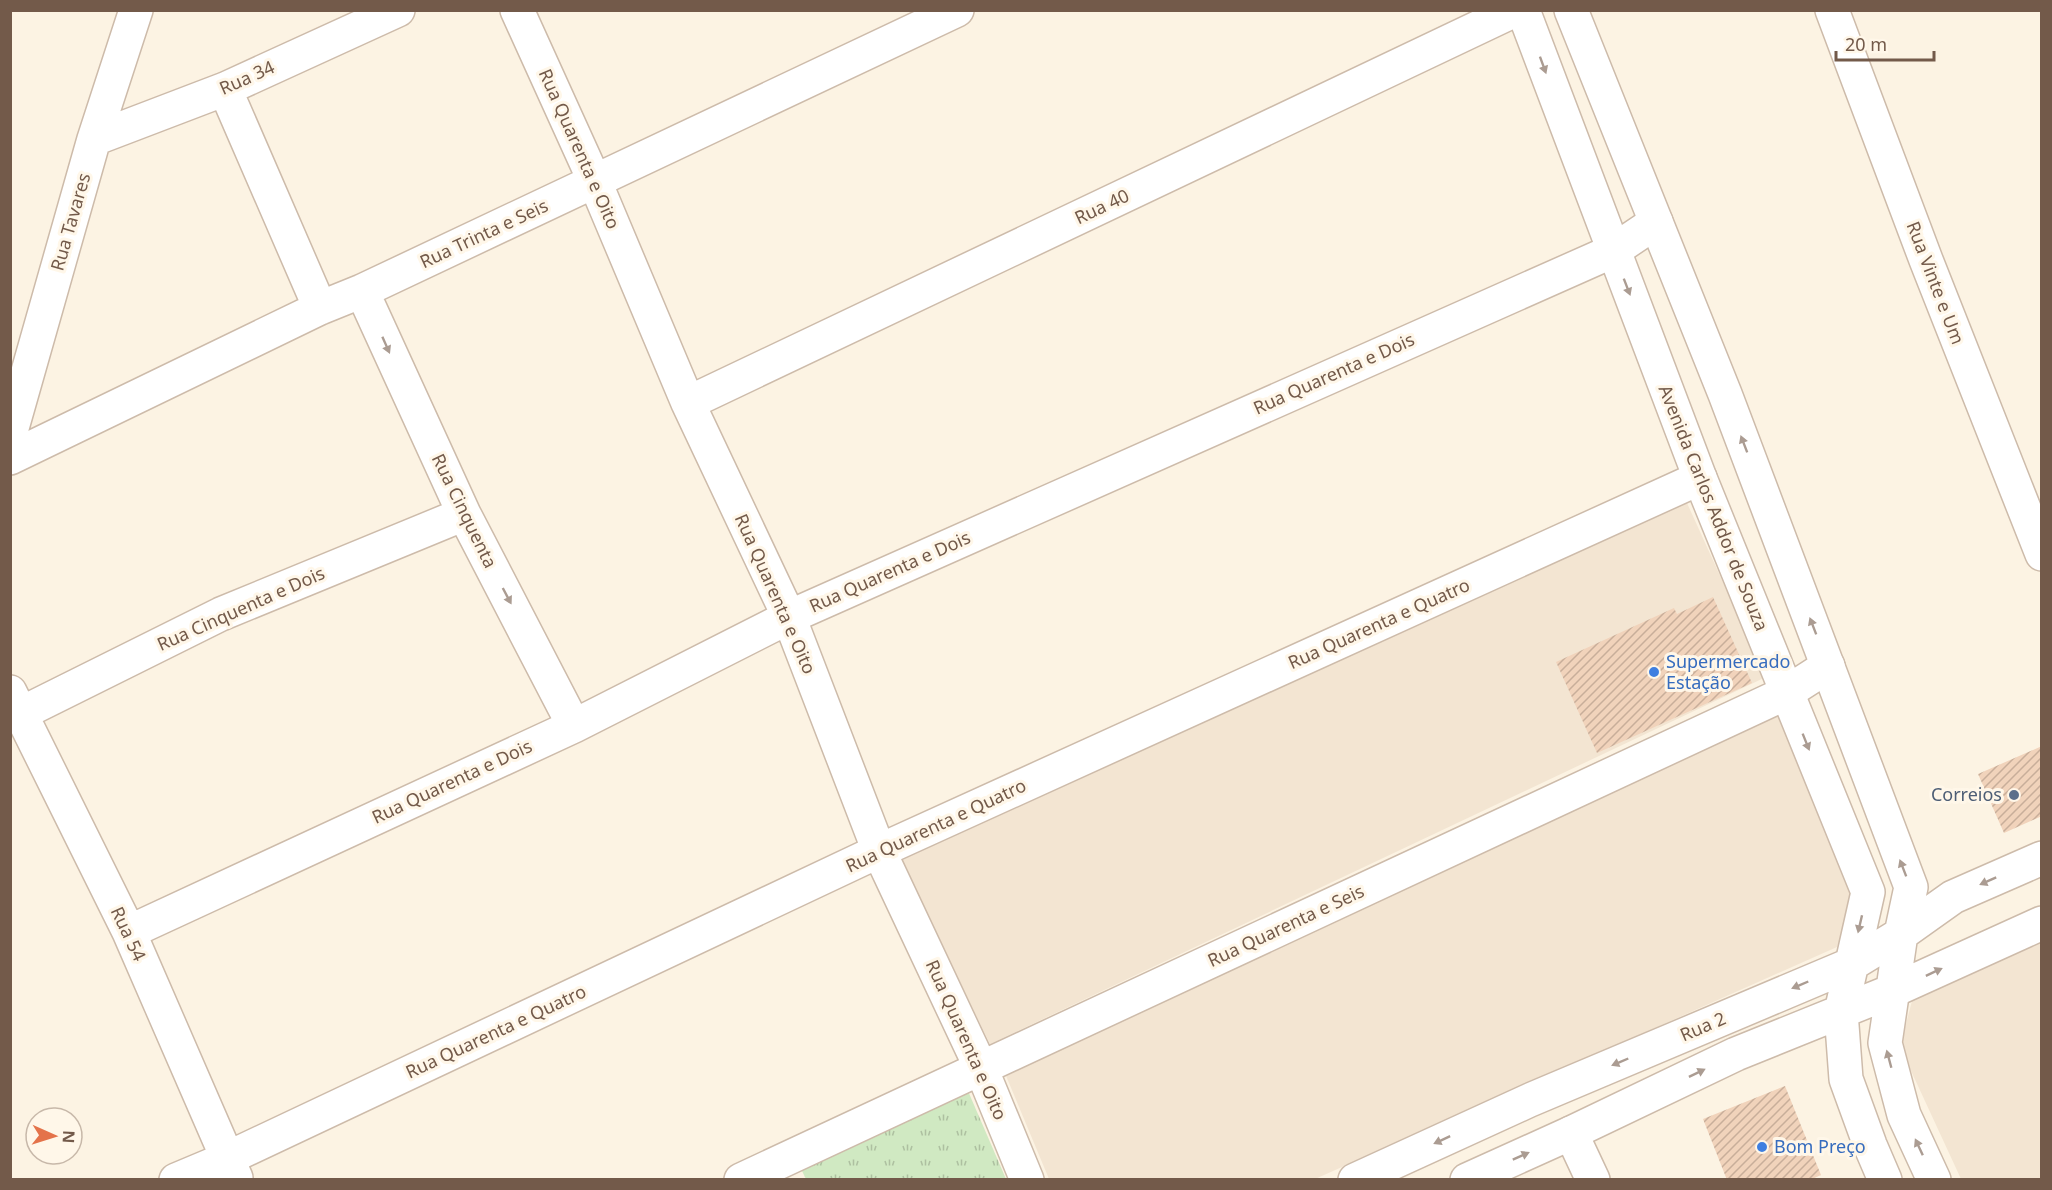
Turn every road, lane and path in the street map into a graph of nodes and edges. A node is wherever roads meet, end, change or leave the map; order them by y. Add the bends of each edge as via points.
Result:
1 (135, 10) edge
2 (398, 10) edge
3 (517, 10) edge
4 (957, 10) edge
5 (1515, 10) edge
6 (1523, 10) edge
7 (1571, 10) edge
8 (1833, 10) edge
9 (225, 89) junction
10 (94, 139) junction
11 (595, 182) junction
12 (1656, 222) junction
13 (1613, 251) junction
14 (362, 291) junction
15 (320, 308) junction
16 (688, 403) junction
17 (10, 435) edge
18 (10, 458) edge
19 (1701, 478) junction
20 (464, 514) junction
21 (2042, 554) edge
22 (789, 617) junction
23 (1828, 666) junction
24 (1786, 693) junction
25 (16, 703) edge
26 (574, 726) junction
27 (879, 851) junction
28 (2042, 858) edge
29 (2042, 923) edge
30 (129, 932) junction
31 (1901, 934) junction
32 (1852, 964) junction
33 (1892, 991) junction
34 (1842, 1012) junction
35 (981, 1068) junction
36 (1571, 1133) junction
37 (231, 1169) edge
38 (176, 1179) edge
39 (741, 1179) edge
40 (1027, 1179) edge
41 (1355, 1179) edge
42 (1467, 1179) edge
43 (1593, 1179) edge
44 (1885, 1179) edge
45 (1934, 1179) edge

1 - 10 street, Rua Tavares
2 - 9 street, Rua 34
3 - 11 street, Rua Quarenta e Oito
4 - 11 street, Rua Trinta e Seis
5 - 16 street, Rua 40
6 -> 13 street, Avenida Carlos Addor de Souza
7 - 12 street
8 - 21 street, Rua Vinte e Um via 1930,271
9 - 10 street, Rua 34
9 - 15 street
10 - 17 street, Rua Tavares
11 - 14 street, Rua Trinta e Seis
11 - 16 street, Rua Quarenta e Oito
12 - 13 street, Rua Quarenta e Dois
23 -> 12 street
13 -> 19 street, Avenida Carlos Addor de Souza
13 - 22 street, Rua Quarenta e Dois
14 - 15 street, Rua Trinta e Seis
14 -> 20 street, Rua Cinquenta
15 - 18 street, Rua Trinta e Seis
16 - 22 street, Rua Quarenta e Oito
19 - 24 street, Avenida Carlos Addor de Souza
19 - 27 street, Rua Quarenta e Quatro
20 - 25 street, Rua Cinquenta e Dois
20 -> 26 street, Rua Cinquenta
22 - 26 street, Rua Quarenta e Dois
22 - 27 street, Rua Quarenta e Oito
23 - 24 street, Rua Quarenta e Seis
31 -> 23 street via 1911,887
24 -> 32 street, Avenida Carlos Addor de Souza via 1868,892
24 - 35 street, Rua Quarenta e Seis
25 - 30 street, Rua 54
26 - 30 street, Rua Quarenta e Dois
27 - 35 street, Rua Quarenta e Oito
27 - 37 street, Rua Quarenta e Quatro
28 -> 31 street, Rua 2 via 1953,897
33 -> 29 street, Rua 2
30 - 37 street, Rua 54
31 - 32 street, Rua 2
31 - 33 street
32 - 34 street, Avenida Carlos Addor de Souza
32 -> 41 street, Rua 2 via 1540,1095
33 - 34 street, Rua 2
45 -> 33 street via 1904,1115 1885,1043
36 -> 34 street, Rua 2 via 1736,1054
34 - 44 street, Avenida Carlos Addor de Souza via 1845,1079
35 - 39 street, Rua Quarenta e Seis
35 - 40 street, Rua Quarenta e Oito
42 -> 36 street, Rua 2
36 - 43 street
37 - 38 street, Rua Quarenta e Quatro

